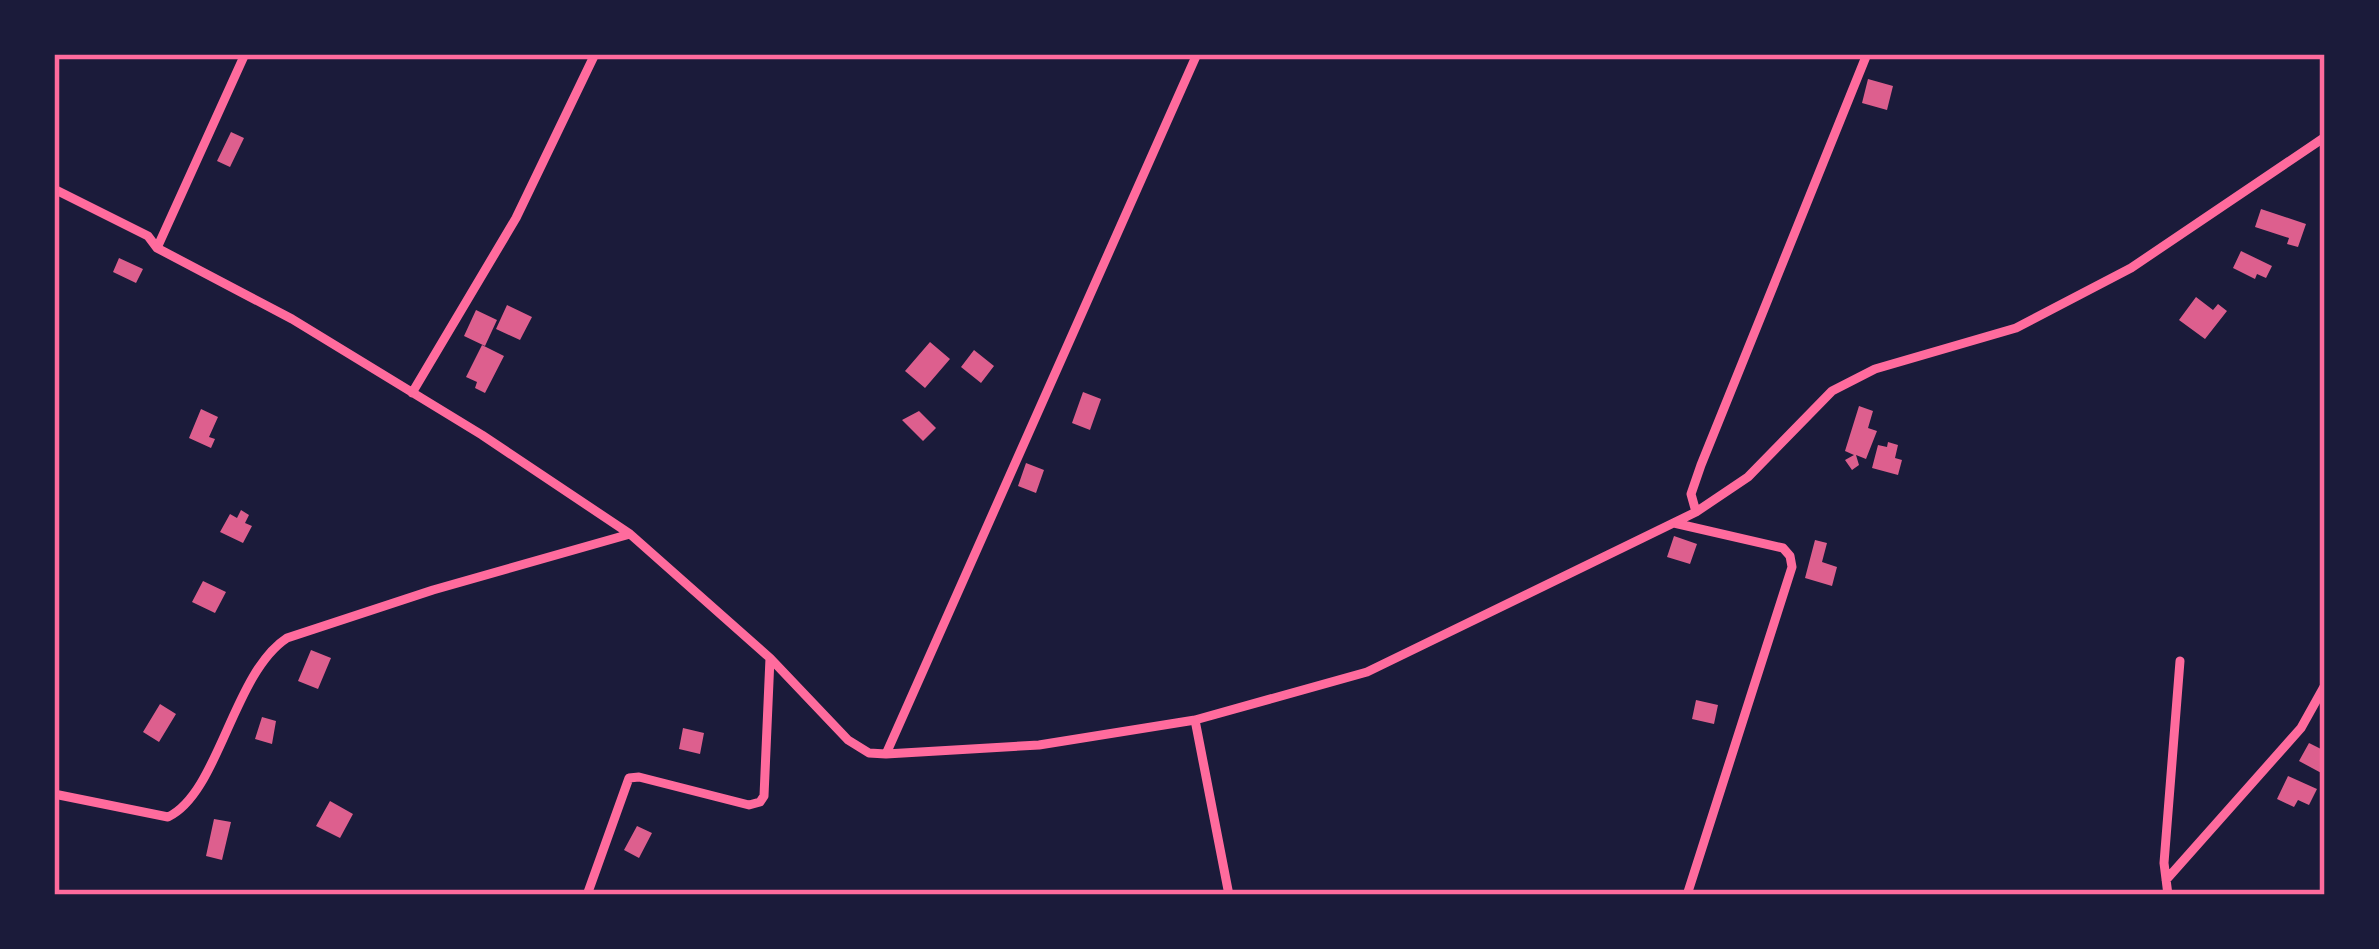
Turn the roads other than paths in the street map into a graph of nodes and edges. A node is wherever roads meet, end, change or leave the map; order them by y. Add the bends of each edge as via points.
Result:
1 (245, 54) edge
2 (595, 54) edge
3 (1197, 54) edge
4 (1867, 54) edge
5 (2325, 137) edge
6 (54, 189) edge
7 (158, 248) junction
8 (412, 393) junction
9 (1696, 512) junction
10 (1674, 523) junction
11 (630, 534) junction
12 (770, 658) junction
13 (2180, 662) dead end
14 (2325, 685) edge
15 (1195, 720) junction
16 (886, 754) junction
17 (54, 794) edge
18 (2166, 880) junction
19 (587, 895) edge
20 (1229, 895) edge
21 (1687, 895) edge
22 (2168, 895) edge

1 - 7 street
2 - 8 street via 516,218
3 - 16 street
4 - 9 street via 1701,465 1691,494
5 - 9 street via 2131,268 2016,328 1875,370 1832,392 1748,477
6 - 7 street
7 - 8 street
8 - 11 street
9 - 10 street
10 - 15 street via 1367,672
10 - 21 street via 1784,548 1792,567
11 - 12 street
11 - 17 street via 287,638 260,663 218,750 182,809 168,817
12 - 16 street via 848,740
12 - 19 street via 760,802 629,778
13 - 18 street
14 - 18 street via 2301,728
15 - 16 street via 1040,745
15 - 20 street
18 - 22 street

